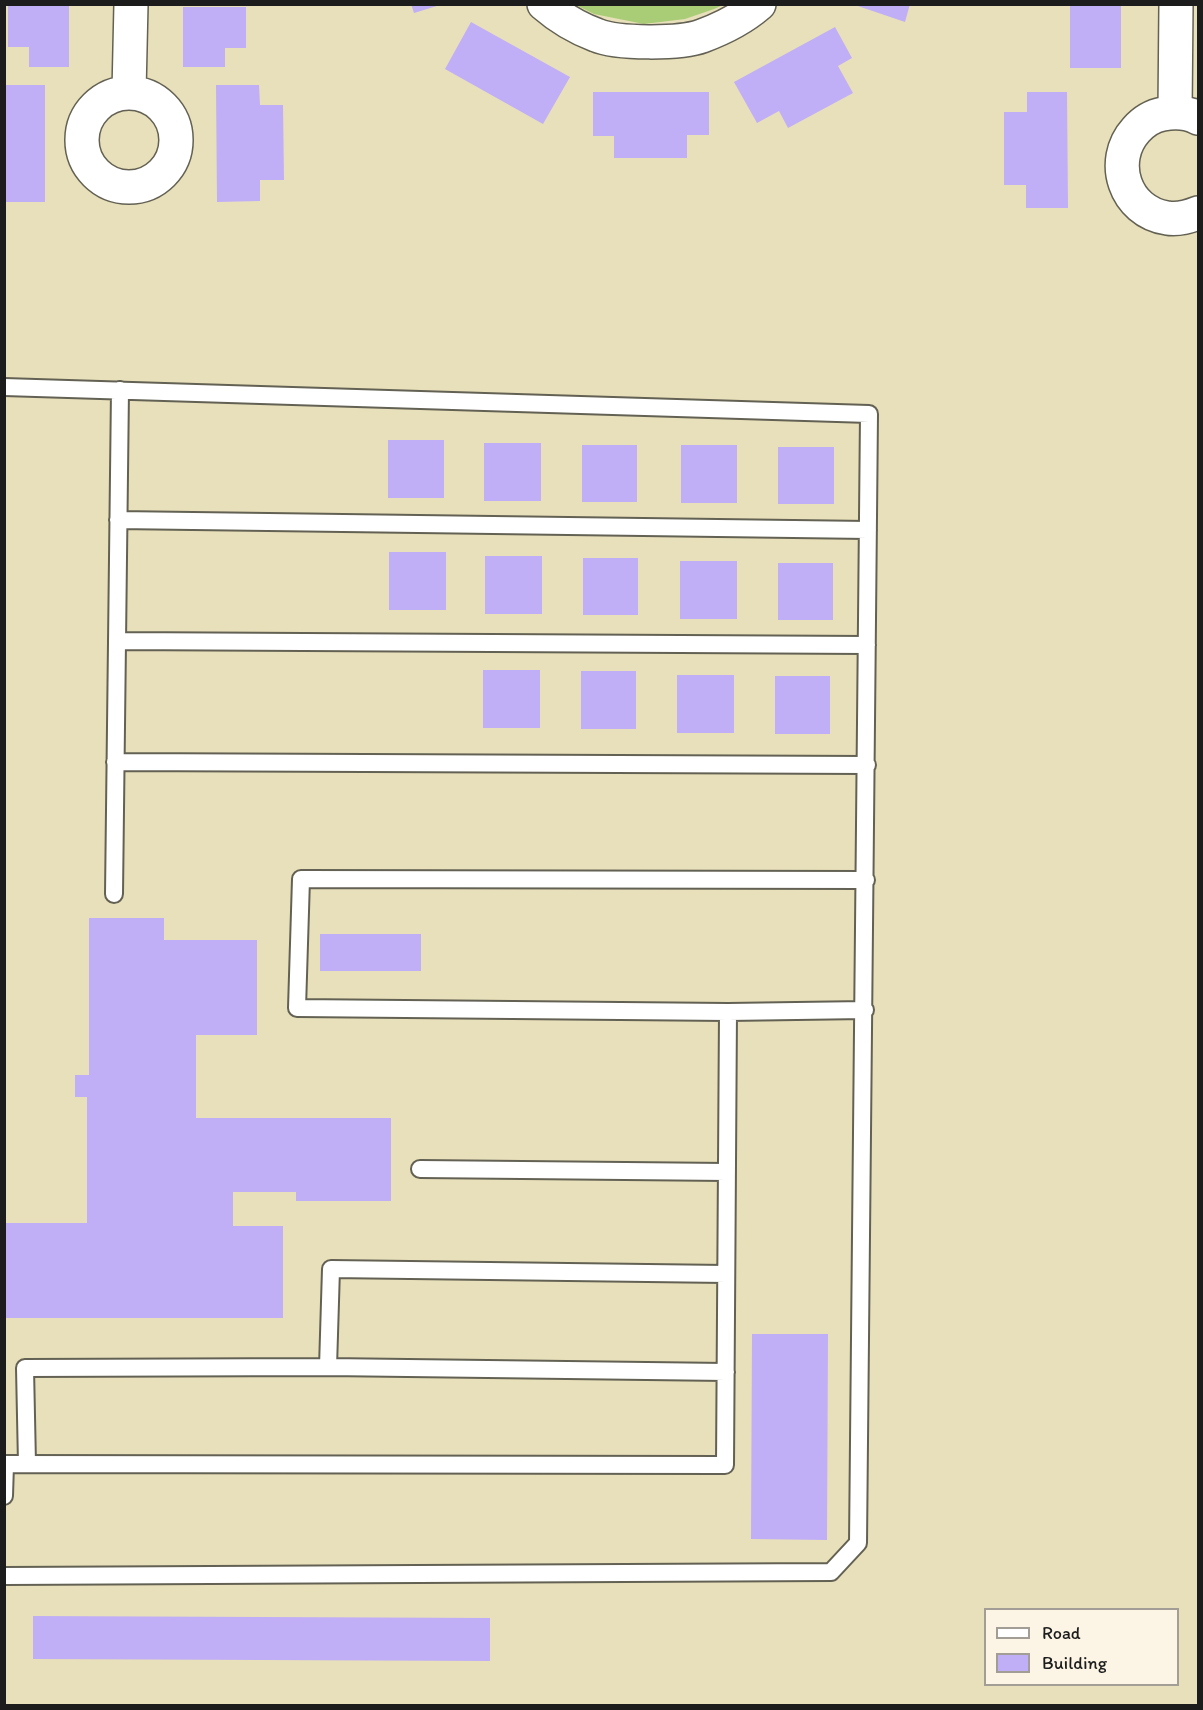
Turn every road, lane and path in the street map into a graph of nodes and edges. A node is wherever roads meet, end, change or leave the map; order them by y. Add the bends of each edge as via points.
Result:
1 (131, 4) edge
2 (544, 4) edge
3 (759, 4) edge
4 (1176, 4) edge
5 (129, 92) dead end
6 (1187, 115) edge
7 (1198, 213) edge
8 (4, 387) edge
9 (120, 390) junction
10 (118, 520) junction
11 (868, 530) junction
12 (117, 641) junction
13 (867, 645) junction
14 (115, 762) junction
15 (867, 765) junction
16 (866, 880) junction
17 (114, 894) dead end
18 (865, 1010) junction
19 (728, 1012) junction
20 (420, 1169) dead end
21 (727, 1172) junction
22 (726, 1274) junction
23 (328, 1366) junction
24 (726, 1372) junction
25 (27, 1464) junction
26 (4, 1496) edge
27 (4, 1576) edge

1 - 5 street
2 - 3 street via 558,16 598,36 644,43 701,36
4 - 6 street
6 - 7 street via 1158,115 1142,123 1123,153 1122,171 1126,188 1151,213 1167,218
8 - 9 lane
9 - 10 lane
9 - 11 lane via 869,414
10 - 11 lane
10 - 12 lane
11 - 13 lane
12 - 13 lane
12 - 14 lane
13 - 15 lane
14 - 15 lane
14 - 17 lane
15 - 16 lane
16 - 18 lane
16 - 19 lane via 301,879 297,1008
18 - 19 lane
18 - 27 lane via 858,1543 831,1572
19 - 21 lane
20 - 21 lane
21 - 22 lane
22 - 23 lane via 331,1269
22 - 24 lane
23 - 24 lane
23 - 25 lane via 25,1368
24 - 25 lane via 725,1465
25 - 26 lane via 5,1464

